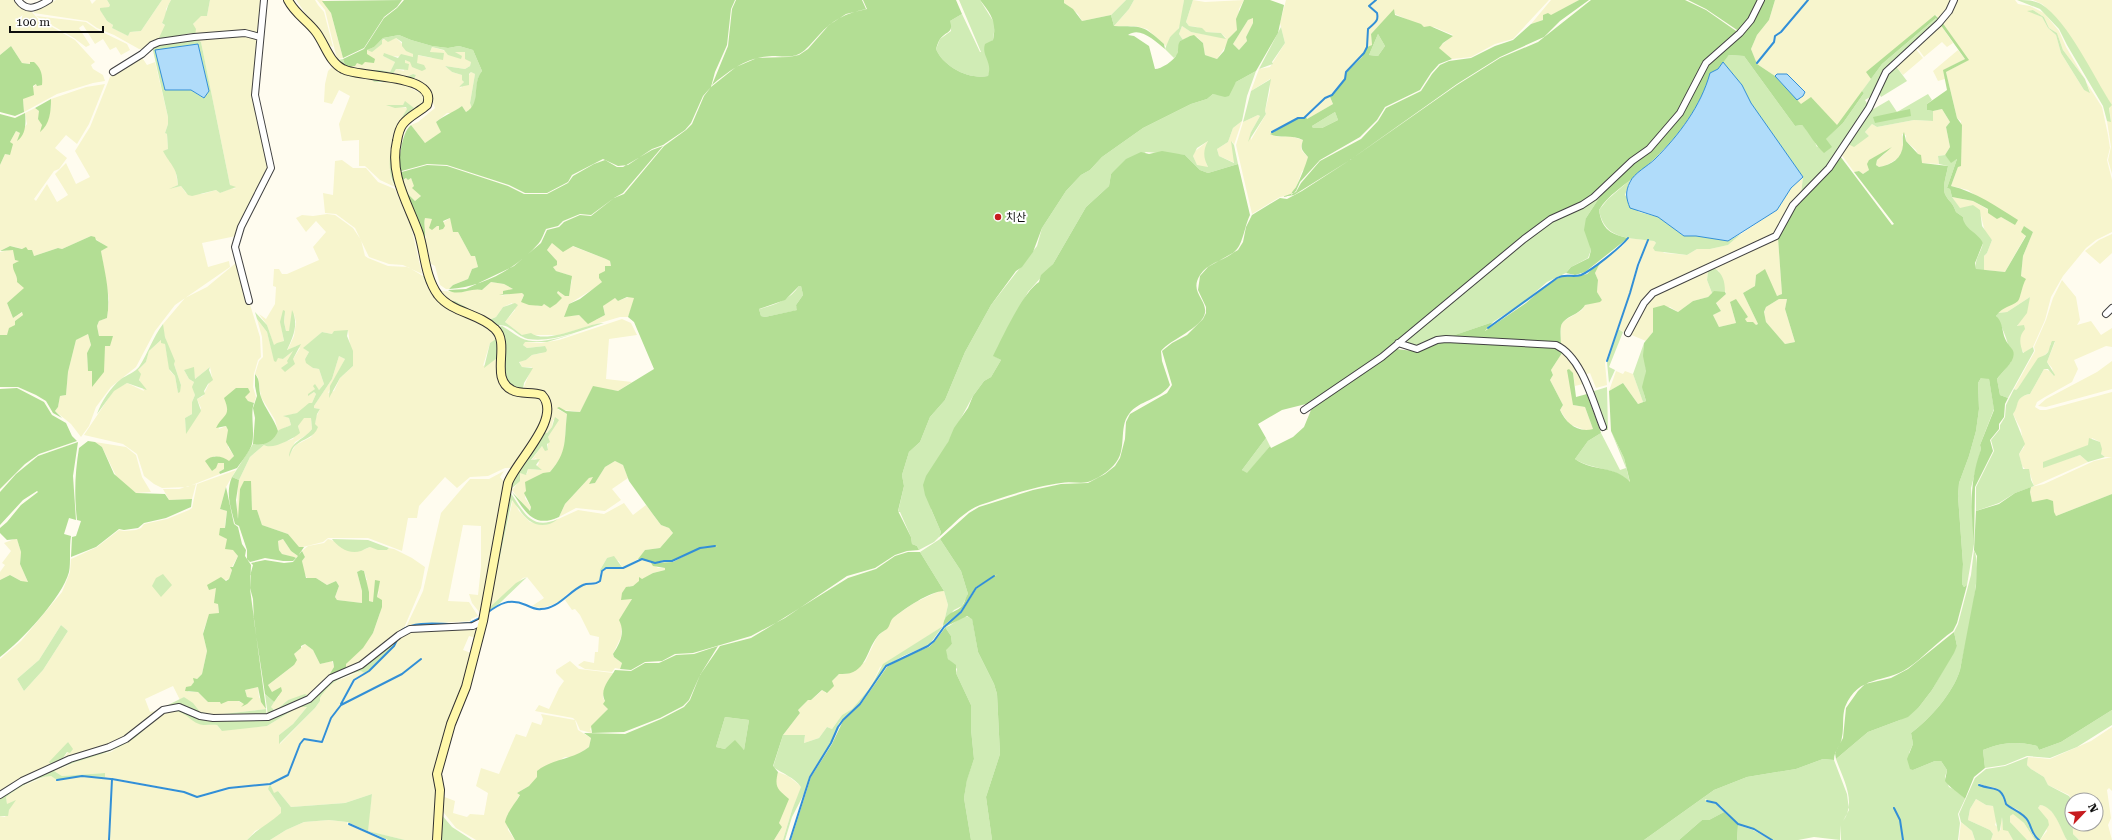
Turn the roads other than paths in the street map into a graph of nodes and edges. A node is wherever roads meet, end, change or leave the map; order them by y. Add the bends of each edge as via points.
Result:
1 (18, 0) edge
2 (49, 0) edge
3 (264, 0) edge
4 (288, 0) edge
5 (1761, 0) edge
6 (1954, 0) edge
7 (260, 37) junction
8 (113, 72) dead end
9 (249, 301) dead end
10 (2112, 308) edge
11 (2106, 314) dead end
12 (1628, 333) dead end
13 (1398, 344) junction
14 (1304, 410) dead end
15 (1603, 427) dead end
16 (483, 621) junction
17 (0, 795) edge
18 (437, 840) edge

1 - 2 street via 26,8
3 - 7 street
4 - 16 street via 296,14 316,33 334,63 343,70 404,80 427,93 427,105 409,118 399,131 394,168 419,234 432,285 447,303 497,331 500,340 501,376 507,386 518,392 538,393 545,399 547,408 540,431 508,483
5 - 13 street via 1751,20 1740,33 1706,63 1680,113 1649,149 1627,165 1594,197 1551,219 1524,239
6 - 12 street via 1939,23 1886,72 1869,108 1829,168 1793,205 1776,236 1653,293 1644,303
7 - 8 street via 245,33 159,42
7 - 9 street via 255,94 271,168 241,227 235,247
10 - 11 street
13 - 14 street via 1376,362
13 - 15 street via 1417,349 1446,339 1556,345 1578,367
16 - 17 street via 473,626 410,629 361,665 331,678 309,699 268,717 213,718 200,716 179,707 163,710 126,739 70,759 22,781
16 - 18 street via 466,687 451,724 437,774 440,790

